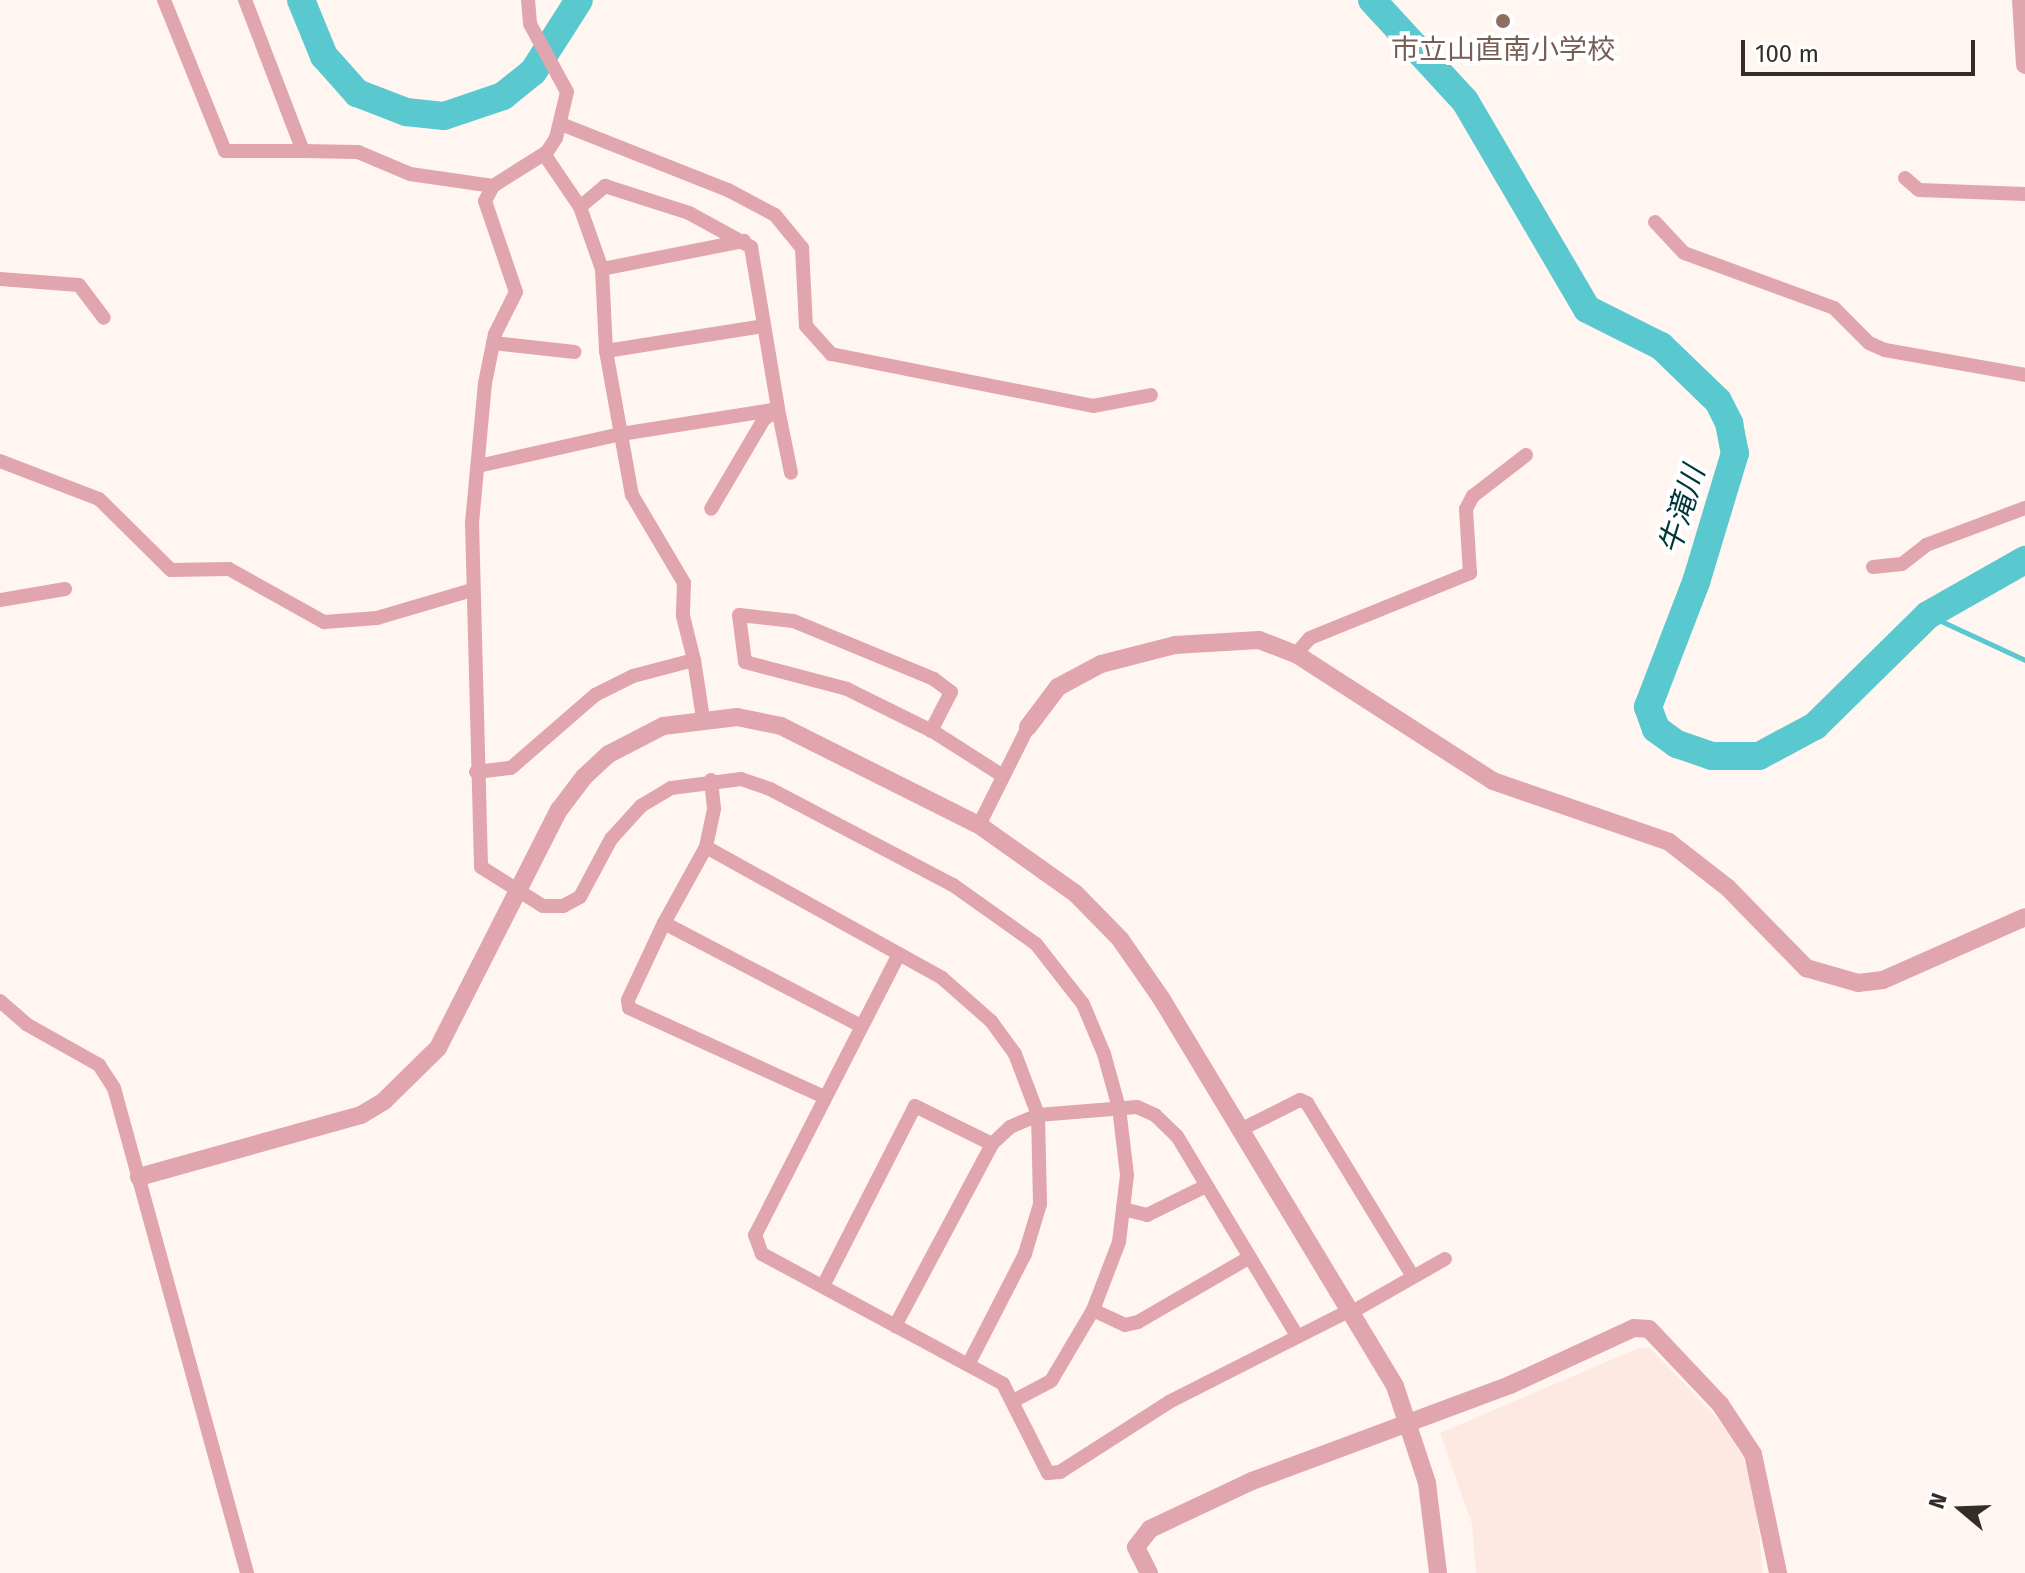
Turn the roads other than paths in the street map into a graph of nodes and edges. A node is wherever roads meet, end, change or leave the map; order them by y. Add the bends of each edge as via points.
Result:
1 (164, 0) edge
2 (245, 0) edge
3 (528, 0) edge
4 (2021, 0) edge
5 (2025, 65) edge
6 (561, 124) junction
7 (303, 151) junction
8 (544, 154) junction
9 (1905, 178) dead end
10 (493, 186) junction
11 (2025, 194) edge
12 (580, 207) junction
13 (1655, 222) dead end
14 (744, 241) junction
15 (602, 269) junction
16 (0, 279) edge
17 (104, 318) dead end
18 (763, 326) junction
19 (493, 343) junction
20 (606, 351) junction
21 (575, 352) dead end
22 (2025, 375) edge
23 (1151, 395) dead end
24 (778, 409) junction
25 (621, 434) junction
26 (1526, 455) dead end
27 (0, 461) edge
28 (478, 466) junction
29 (791, 473) dead end
30 (2025, 508) edge
31 (711, 509) dead end
32 (1873, 567) dead end
33 (65, 589) dead end
34 (472, 590) junction
35 (0, 600) edge
36 (1296, 654) junction
37 (694, 660) junction
38 (703, 718) junction
39 (1028, 727) joint
40 (931, 731) junction
41 (476, 772) junction
42 (1003, 776) junction
43 (711, 780) junction
44 (979, 825) junction
45 (706, 847) junction
46 (518, 890) junction
47 (2025, 917) edge
48 (664, 923) junction
49 (899, 954) junction
50 (0, 1001) edge
51 (861, 1026) junction
52 (822, 1096) junction
53 (1119, 1108) junction
54 (1038, 1115) junction
55 (1240, 1130) junction
56 (992, 1144) junction
57 (139, 1177) junction
58 (1206, 1186) junction
59 (1123, 1209) junction
60 (1250, 1257) junction
61 (1445, 1259) dead end
62 (1412, 1275) junction
63 (823, 1286) junction
64 (1093, 1310) junction
65 (1351, 1311) junction
66 (895, 1326) junction
67 (1296, 1334) junction
68 (969, 1363) junction
69 (1015, 1400) junction
70 (1409, 1425) junction
71 (247, 1573) edge
72 (1149, 1573) edge
73 (1438, 1573) edge
74 (1778, 1573) edge

1 - 7 street via 225,151
2 - 7 street
3 - 6 street via 530,24 565,83
4 - 5 street
6 - 8 street
6 - 23 street via 728,190 775,215 802,248 806,326 831,354 1093,406
7 - 10 street via 358,152 410,174
8 - 10 street
8 - 12 street
9 - 11 street via 1919,190
10 - 19 street via 485,201 516,292
12 - 14 street via 605,186 689,213
12 - 15 street
13 - 22 street via 1684,253 1834,308 1869,343 1885,350
14 - 15 street
14 - 18 street via 751,247
15 - 20 street
16 - 17 street via 79,285
18 - 20 street
18 - 24 street
19 - 21 street
19 - 28 street
20 - 25 street
24 - 25 street
24 - 29 street
24 - 31 street via 764,419
25 - 28 street
25 - 37 street via 632,495 684,583 683,616
26 - 36 street via 1473,496 1466,509 1470,573 1310,638
27 - 34 street via 99,499 171,570 229,569 324,622 377,618
28 - 34 street
30 - 32 street via 1926,545 1902,564
33 - 35 street
34 - 41 street
36 - 39 street via 1259,640 1218,639 1101,664 1058,687
36 - 47 street via 1493,781 1669,842 1728,888 1806,968 1858,983 1883,980
37 - 38 street
37 - 41 street via 633,676 595,695 511,768
38 - 44 street via 737,717 781,726
38 - 46 street via 663,726 629,742 584,777 559,810
39 - 42 street
40 - 40 street via 821,679 745,662 739,615 793,621 934,679 951,692
40 - 42 street
41 - 46 street via 481,867
42 - 44 street
43 - 45 street via 714,809
43 - 46 street via 671,788 641,806 611,839 580,897 563,906 543,906
43 - 53 street via 741,779 770,789 1003,916 1036,944 1083,1004
44 - 55 street via 1076,894 1120,939
45 - 48 street
45 - 49 street
46 - 57 street via 438,1048 401,1089 361,1115
48 - 51 street
48 - 52 street via 629,1008
49 - 51 street
49 - 54 street via 942,978 991,1021 1015,1054
50 - 57 street via 26,1024 99,1065 114,1088
51 - 52 street
52 - 63 street via 755,1235 762,1254
53 - 54 street
53 - 58 street via 1137,1107 1155,1115 1177,1136
53 - 59 street via 1127,1175
54 - 56 street via 1010,1127
54 - 68 street via 1040,1204 1025,1254
55 - 62 street via 1300,1100 1307,1103
55 - 65 street
56 - 63 street via 915,1106
56 - 66 street
57 - 71 street
58 - 59 street via 1147,1215
58 - 60 street
59 - 64 street via 1119,1242
60 - 64 street via 1138,1322 1125,1325
60 - 67 street
61 - 62 street
62 - 65 street
63 - 66 street
64 - 69 street via 1051,1381
65 - 67 street
65 - 70 street via 1395,1386
66 - 68 street
67 - 69 street via 1114,1433 1060,1472 1048,1473
68 - 69 street via 1003,1384
70 - 72 street via 1252,1481 1150,1529 1136,1547
70 - 73 street via 1427,1483
70 - 74 street via 1634,1328 1649,1329 1720,1404 1753,1454

